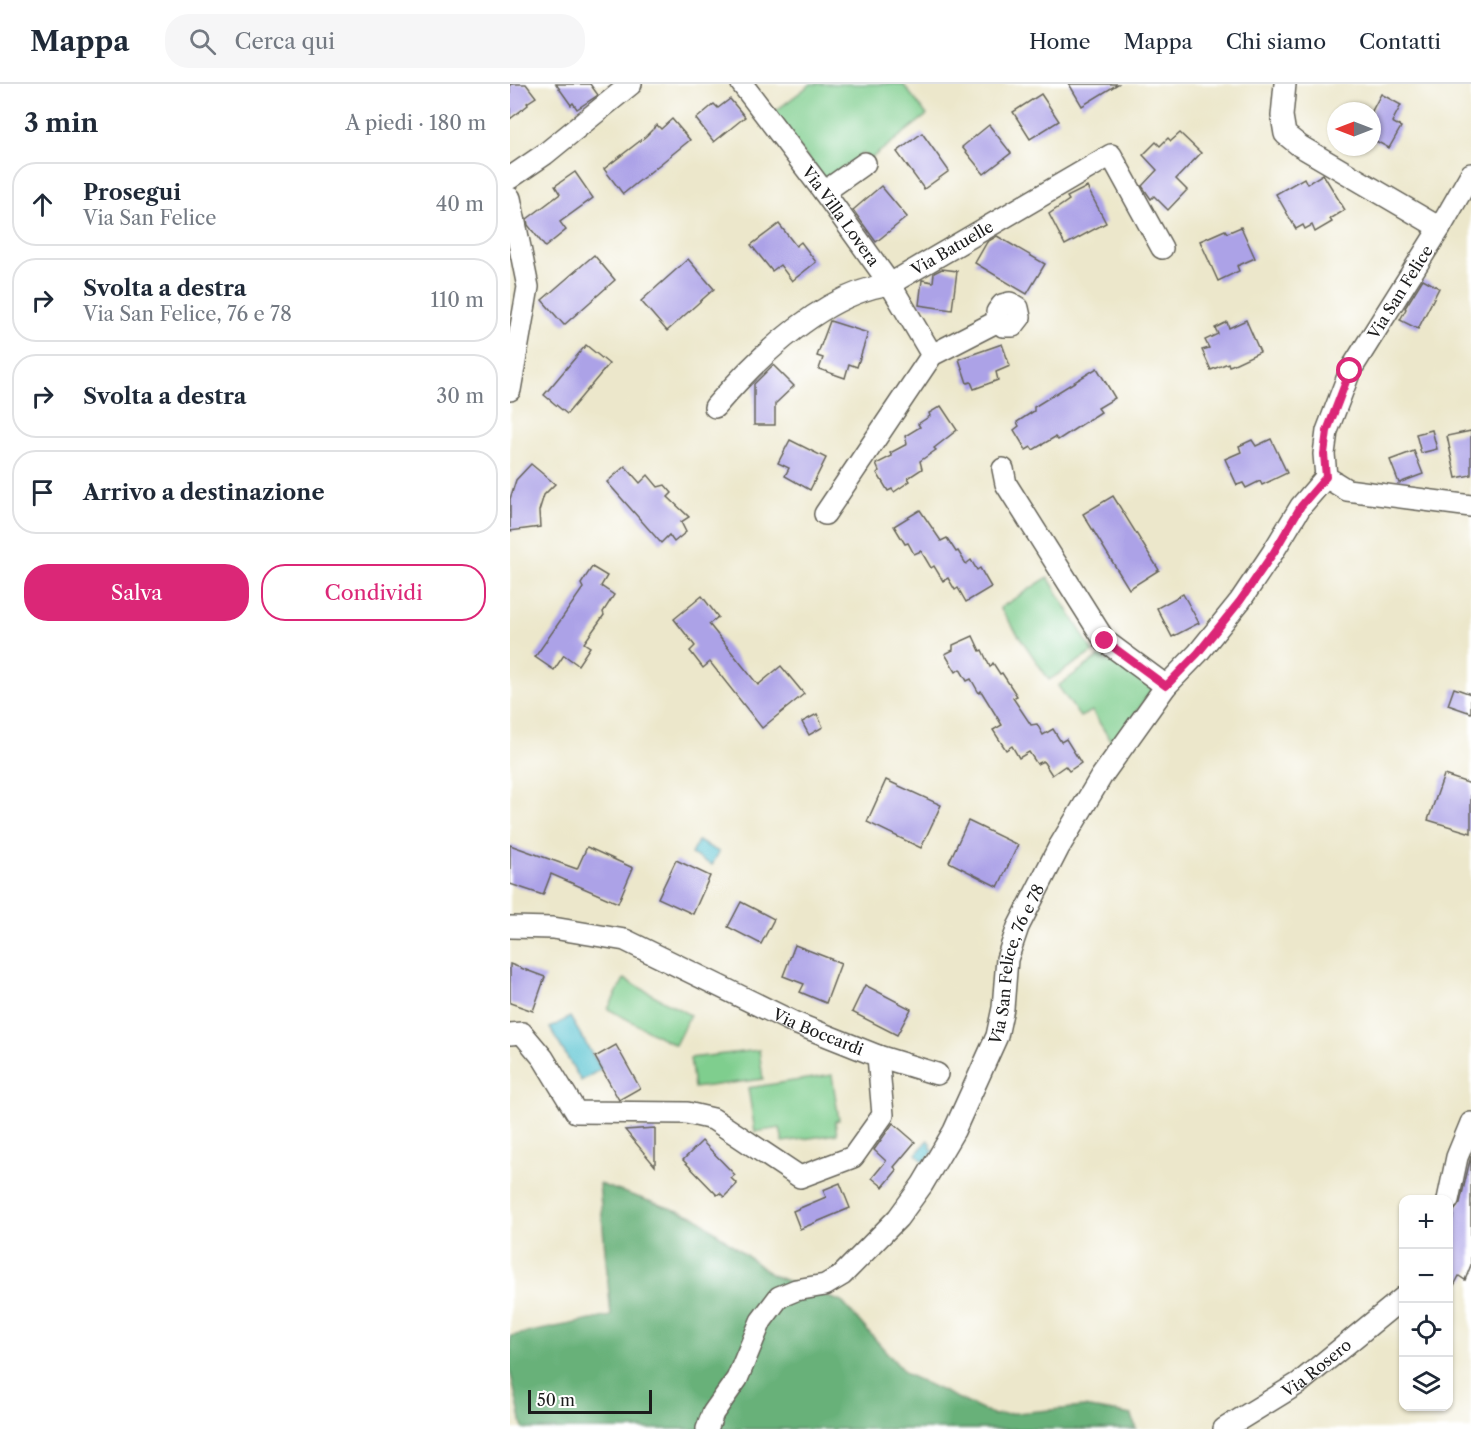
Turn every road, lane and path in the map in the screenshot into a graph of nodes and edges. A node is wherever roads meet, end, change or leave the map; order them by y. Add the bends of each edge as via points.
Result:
1 (632, 84) edge
2 (742, 84) edge
3 (1285, 84) edge
4 (865, 163) dead end
5 (1471, 174) edge
6 (510, 178) edge
7 (824, 192) junction
8 (510, 198) edge
9 (1440, 228) junction
10 (1162, 248) dead end
11 (890, 284) junction
12 (998, 321) dead end
13 (932, 355) junction
14 (510, 390) edge
15 (715, 407) dead end
16 (1003, 469) dead end
17 (1326, 477) junction
18 (1471, 506) edge
19 (825, 514) dead end
20 (1166, 686) junction
21 (510, 927) edge
22 (510, 1034) edge
23 (878, 1056) junction
24 (956, 1080) junction
25 (1471, 1123) edge
26 (1449, 1195) edge
27 (1399, 1302) edge
28 (707, 1429) edge
29 (1224, 1429) edge

1 - 6 street
2 - 7 street, Via Villa Lovera
3 - 9 street via 1285,134
4 - 7 street
5 - 9 street, Via San Felice
7 - 11 street, Via Villa Lovera
8 - 14 street via 528,287
9 - 17 street, Via San Felice via 1350,371 1327,431
10 - 11 street, Via Batuelle via 1111,155
11 - 13 street, Via Villa Lovera
11 - 15 street, Via Batuelle via 844,299 789,333
12 - 13 street
13 - 19 street
16 - 20 street via 1006,484 1105,641
17 - 18 street via 1347,490
17 - 20 street, Via San Felice, 76 e 78 via 1301,506 1240,601
20 - 24 street, Via San Felice, 76 e 78 via 1101,777 1059,847 1018,927 1007,959 1004,1008 997,1036
21 - 23 street, Via Boccardi via 554,928 626,940 795,1023
22 - 23 street, Via Boccardi via 522,1033 543,1058 576,1112 687,1113 713,1119 800,1177 853,1156 883,1115
23 - 24 street
24 - 28 street, Via San Felice, 76 e 78 via 954,1131 922,1185 891,1227 842,1275 825,1285 779,1297 761,1321 737,1379 713,1413
25 - 26 street via 1457,1157
27 - 29 street, Via Rosero via 1299,1383

